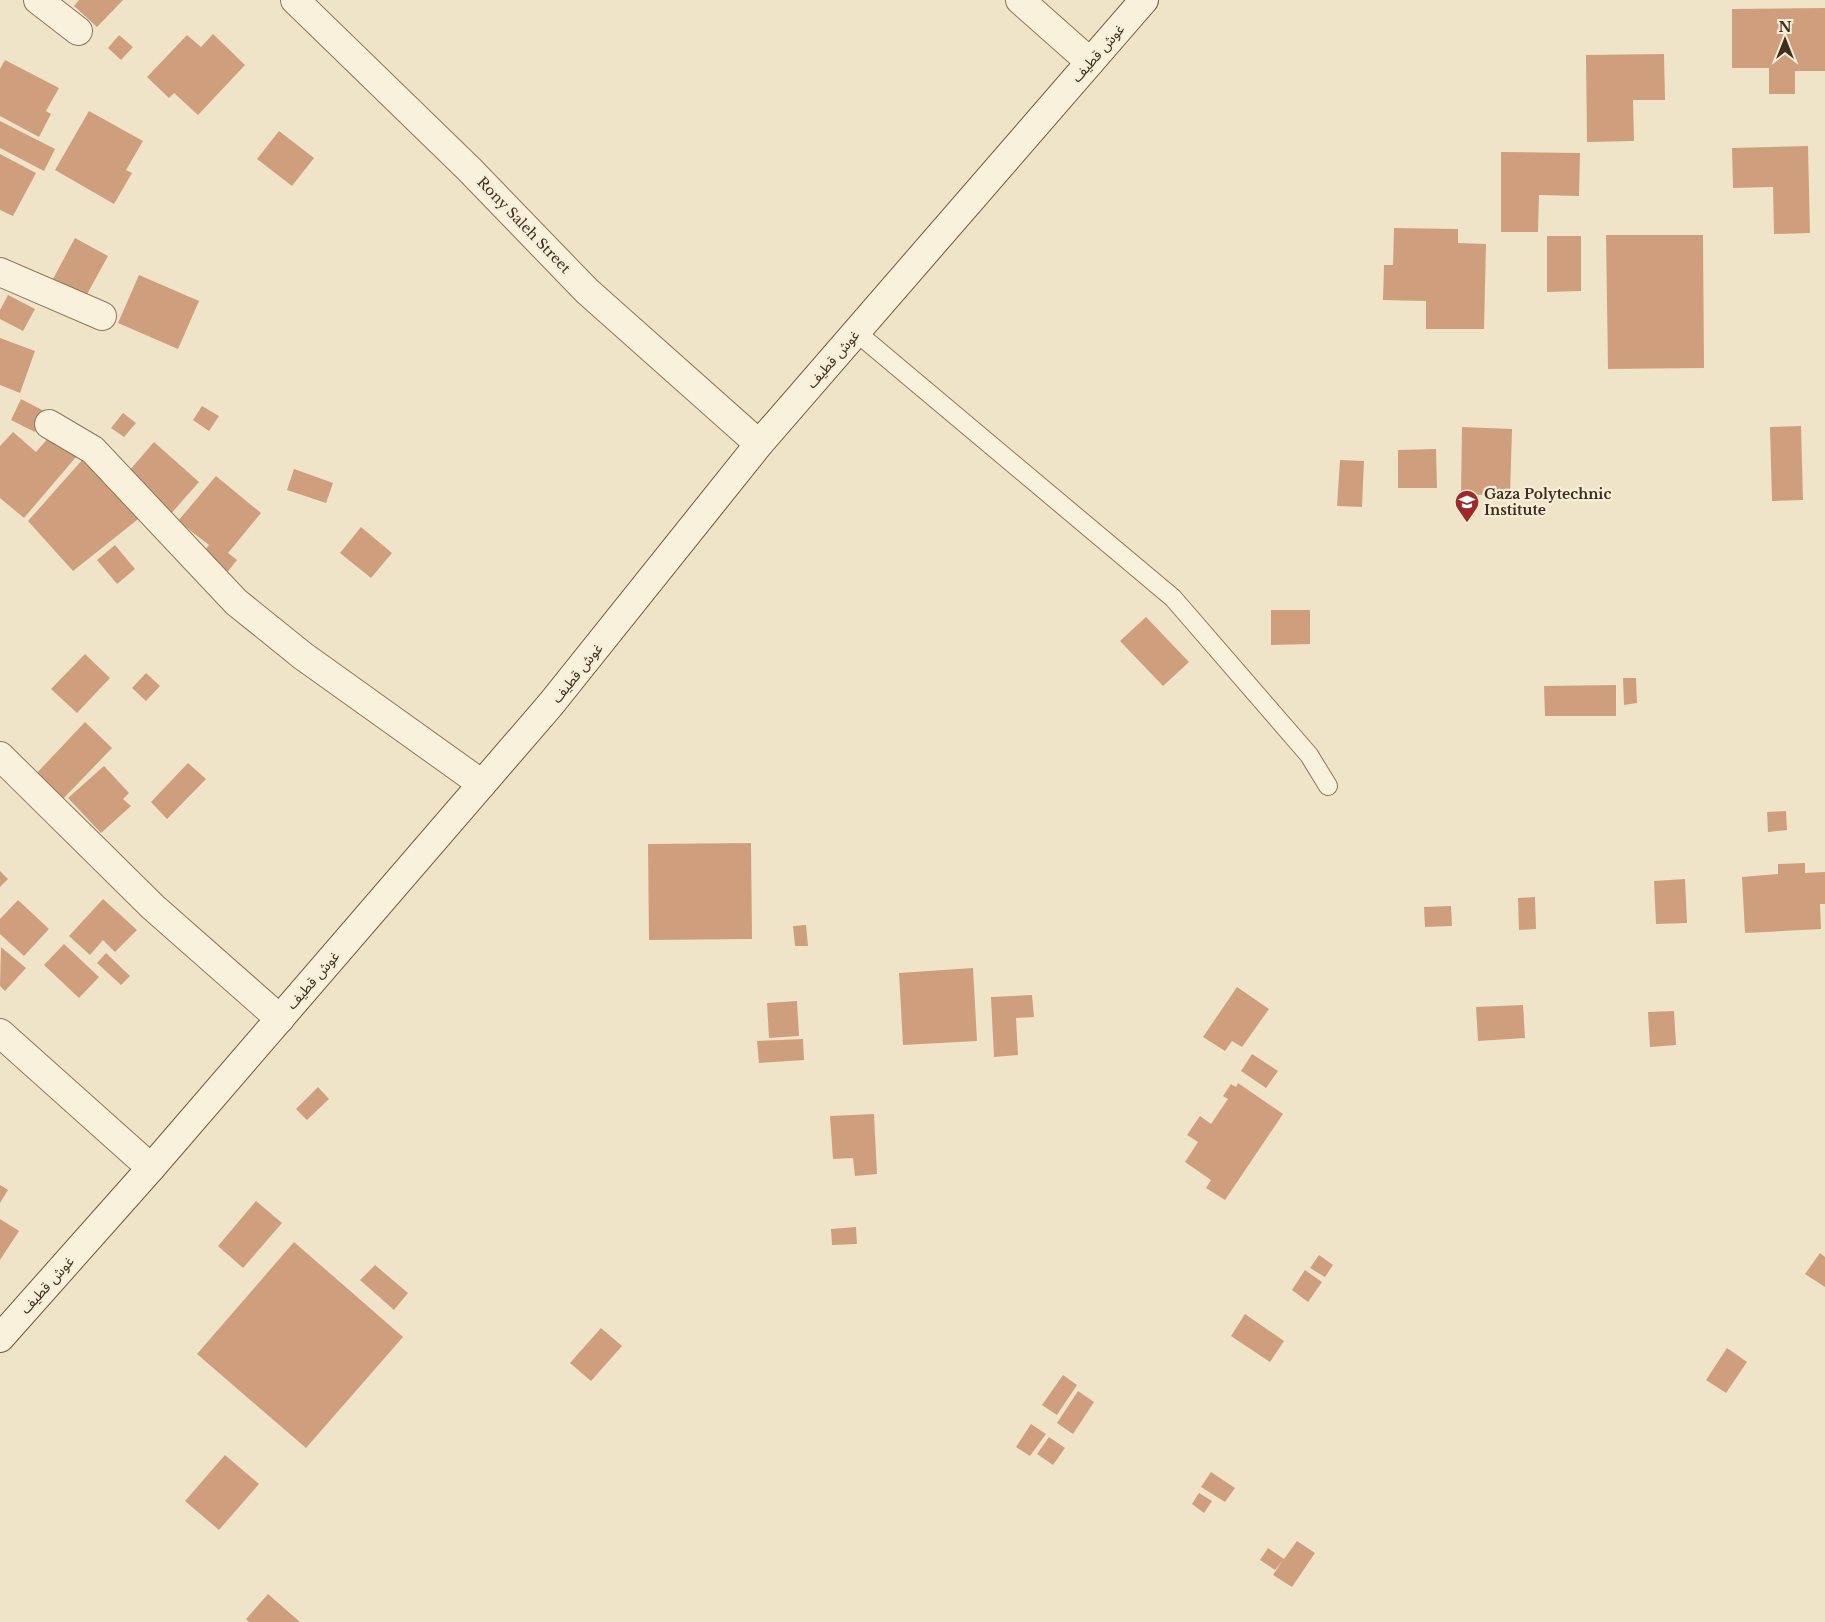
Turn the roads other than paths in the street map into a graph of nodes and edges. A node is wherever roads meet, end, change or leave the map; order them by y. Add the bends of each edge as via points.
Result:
1 (38, 0) edge
2 (294, 0) edge
3 (1020, 0) edge
4 (1144, 0) edge
5 (78, 31) dead end
6 (1090, 62) junction
7 (0, 272) edge
8 (102, 316) dead end
9 (856, 332) junction
10 (49, 424) dead end
11 (759, 444) junction
12 (0, 756) edge
13 (482, 784) junction
14 (1328, 786) dead end
15 (280, 1019) junction
16 (0, 1033) edge
17 (151, 1168) junction
18 (0, 1338) edge

1 - 5 street
2 - 11 street, Rony Saleh Street via 449,150 587,291
3 - 6 street
4 - 6 street, غوش قطيف
6 - 9 street, غوش قطيف
7 - 8 street
9 - 11 street, غوش قطيف
9 - 14 lane via 1173,598 1309,755
10 - 13 street via 93,450 236,602 303,656
11 - 13 street, غوش قطيف via 552,704
12 - 15 street via 153,907
13 - 15 street, غوش قطيف
15 - 17 street, غوش قطيف
16 - 17 street
17 - 18 street, غوش قطيف

